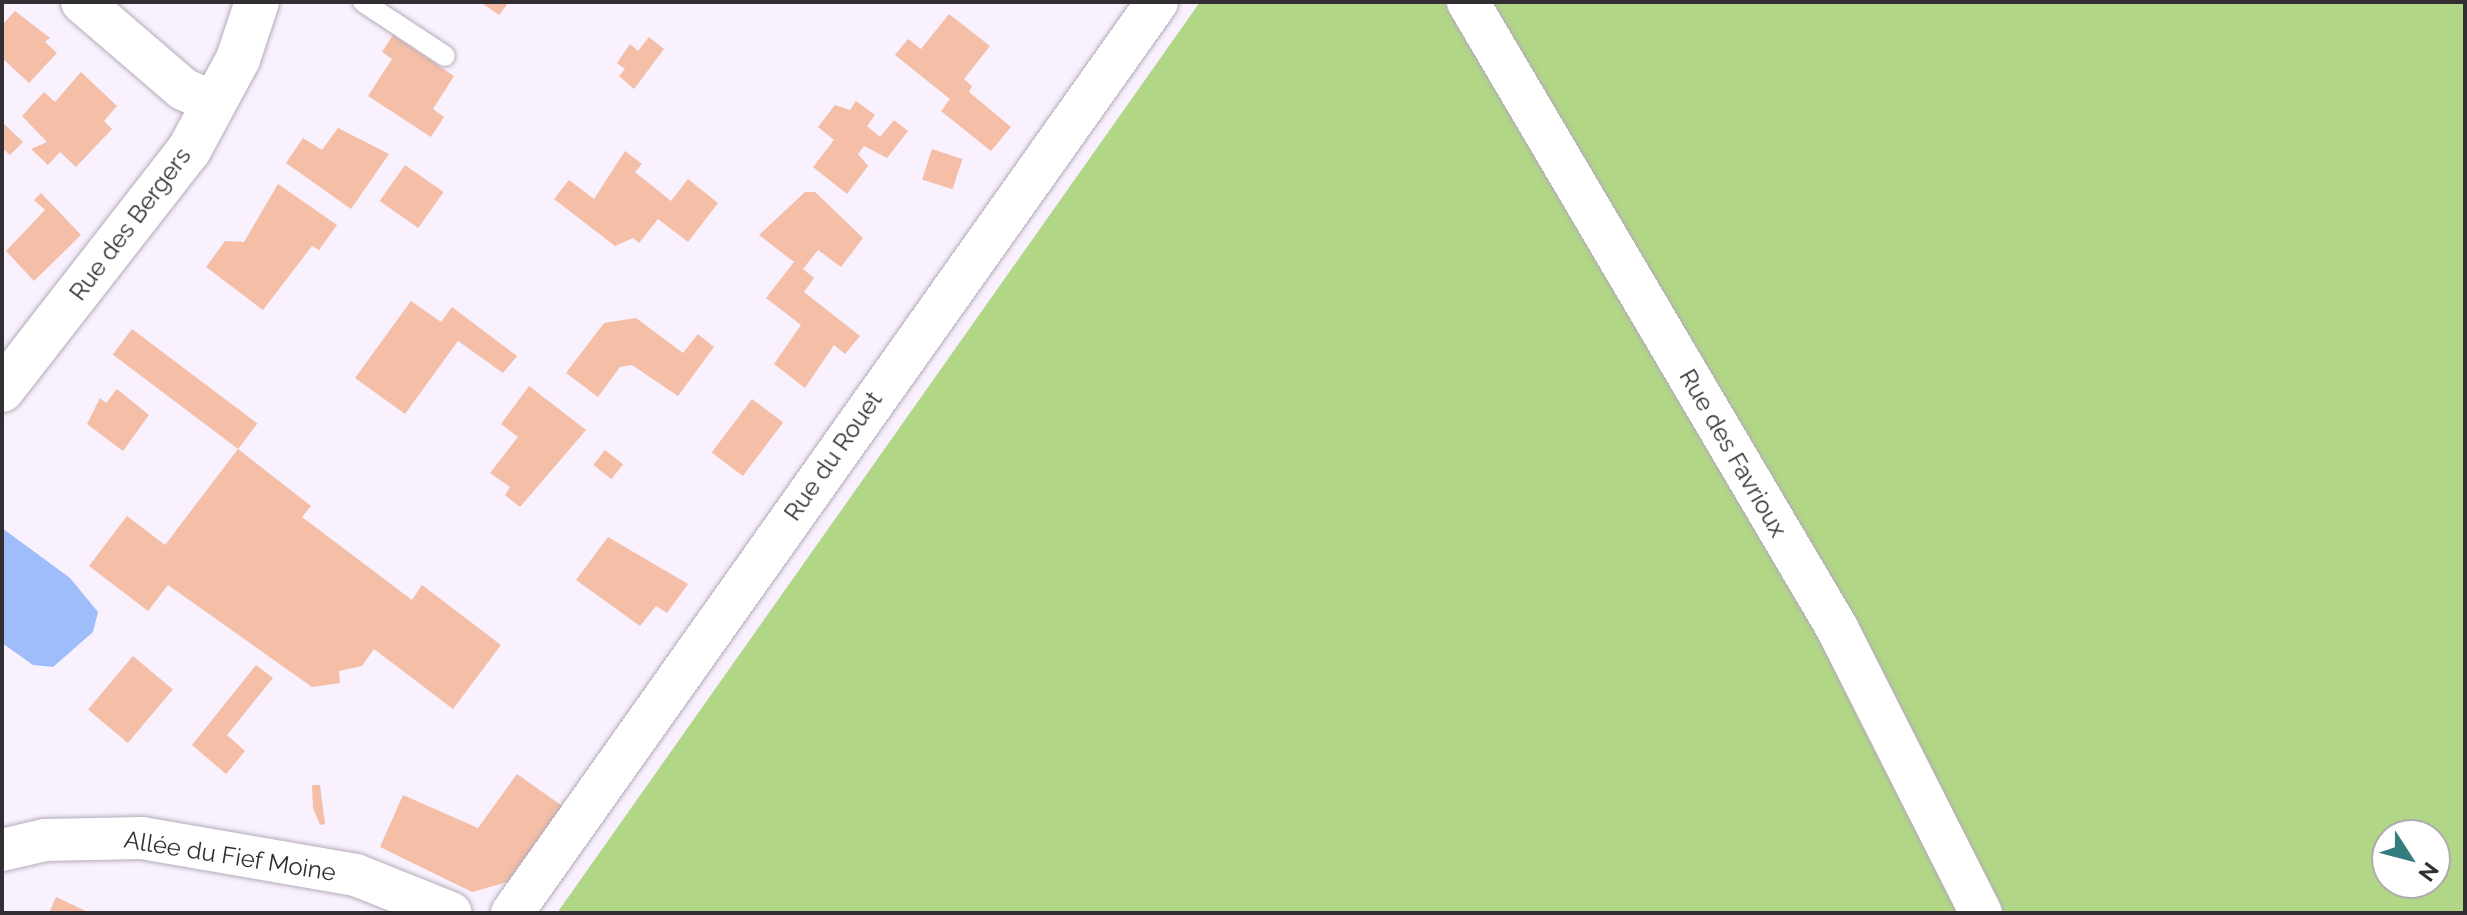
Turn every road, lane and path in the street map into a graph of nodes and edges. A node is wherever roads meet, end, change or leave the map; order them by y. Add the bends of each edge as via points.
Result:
1 (82, 2) edge
2 (257, 2) edge
3 (363, 2) edge
4 (1157, 2) edge
5 (1468, 2) edge
6 (445, 56) dead end
7 (215, 103) junction
8 (2, 390) edge
9 (2, 850) edge
10 (451, 913) edge
11 (512, 913) edge
12 (1981, 913) edge

1 - 7 street via 183,89
2 - 7 street, Rue des Bergers
3 - 6 lane
4 - 11 street, Rue du Rouet
5 - 12 street, Rue des Favrioux via 1837,628
7 - 8 street, Rue des Bergers via 145,213
9 - 10 street, Allée du Fief Moine via 45,840 142,838 356,875

